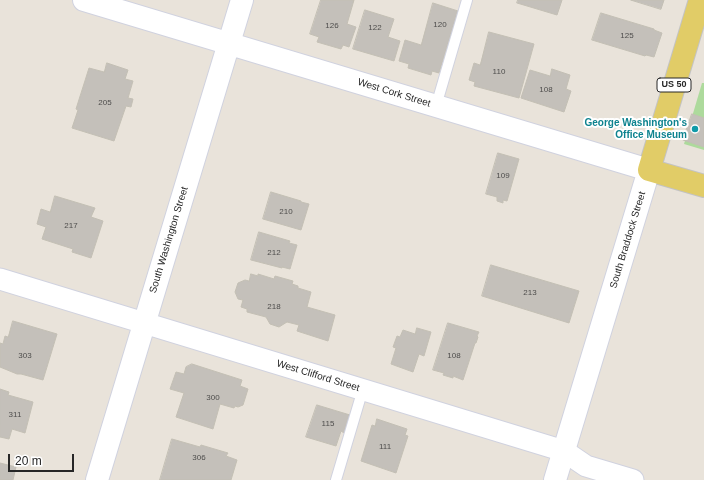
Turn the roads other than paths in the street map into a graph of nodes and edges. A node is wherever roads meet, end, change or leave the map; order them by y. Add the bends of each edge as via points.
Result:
1 (84, 0) edge
2 (242, 0) edge
3 (467, 0) edge
4 (700, 0) edge
5 (228, 44) junction
6 (436, 106) junction
7 (649, 170) junction
8 (704, 186) edge
9 (0, 279) edge
10 (144, 322) junction
11 (364, 389) junction
12 (564, 451) junction
13 (97, 480) edge
14 (336, 480) edge
15 (555, 480) edge
16 (633, 480) edge

1 - 5 street, West Cork Street
2 - 5 street, South Washington Street
3 - 6 lane
4 - 7 main road, South Braddock Street / US 50
5 - 6 street, West Cork Street
5 - 10 street, South Washington Street
6 - 7 street, West Cork Street
7 - 8 main road, West Cork Street
7 - 12 street, South Braddock Street
9 - 10 street, West Clifford Street
10 - 11 street, West Clifford Street
10 - 13 street, South Washington Street
11 - 12 street, West Clifford Street
11 - 14 lane
12 - 15 street, South Braddock Street
12 - 16 street, West Clifford Street via 586,466

